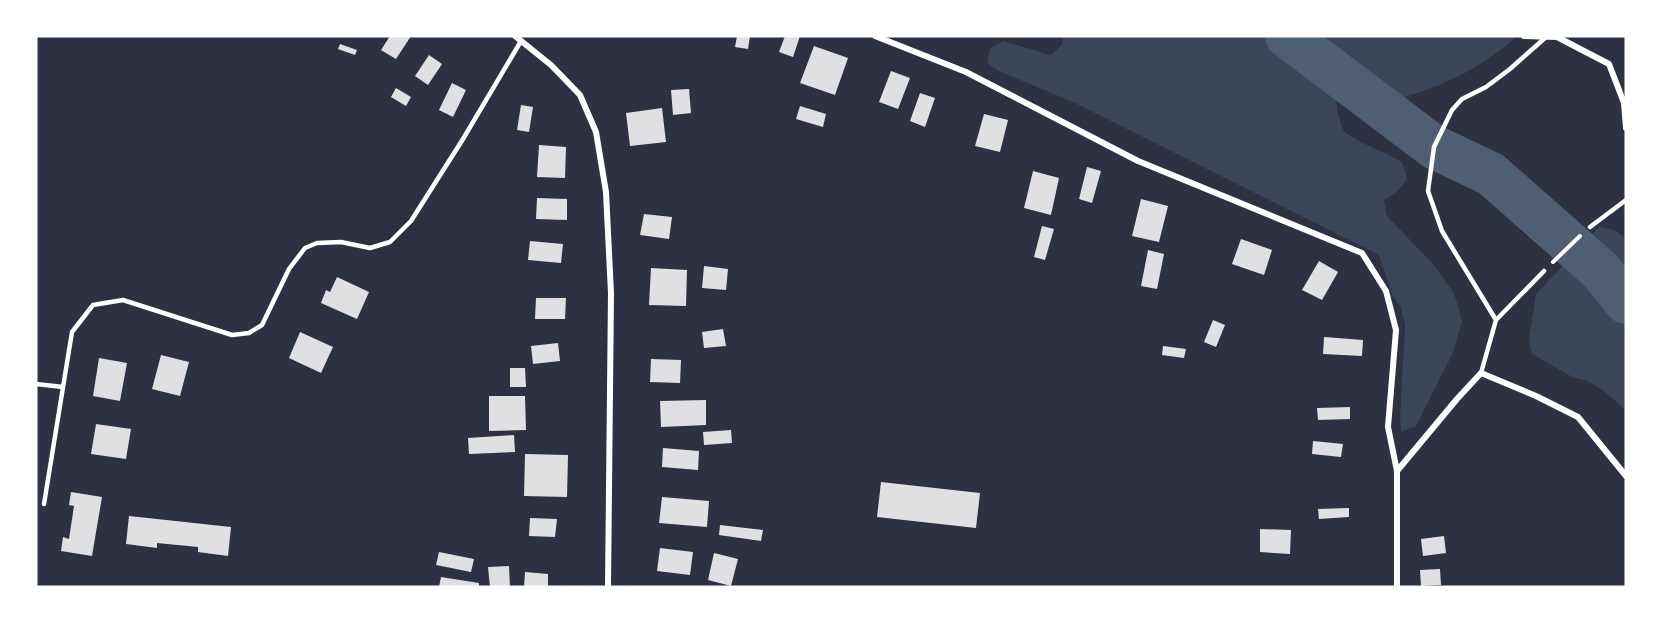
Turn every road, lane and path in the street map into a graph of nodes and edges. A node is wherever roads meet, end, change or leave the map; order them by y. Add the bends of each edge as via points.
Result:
1 (875, 36) edge
2 (1524, 36) edge
3 (1558, 36) edge
4 (518, 37) edge
5 (1545, 38) junction
6 (1626, 128) edge
7 (1626, 200) edge
8 (1590, 226) joint
9 (1544, 271) joint
10 (1496, 320) junction
11 (1481, 373) junction
12 (36, 384) edge
13 (63, 387) junction
14 (1397, 471) junction
15 (1626, 476) edge
16 (44, 504) dead end
17 (608, 587) edge
18 (1397, 587) edge

1 - 14 street via 966,72 1138,161 1362,253 1386,291 1396,330 1388,427
2 - 5 street
3 - 5 street
3 - 6 street via 1610,64 1624,103
4 - 13 lane via 463,139 411,221 390,242 370,248 341,242 305,248 289,269 262,325 249,333 232,335 123,300 93,305 72,332
4 - 17 street via 580,95 596,132 606,192 611,293
5 - 10 lane via 1486,87 1462,99 1452,110 1434,147 1428,190 1442,231
7 - 8 lane
8 - 9 path
9 - 10 lane
10 - 11 lane
11 - 14 street
11 - 15 street via 1578,417
12 - 13 lane
13 - 16 lane
14 - 18 street

